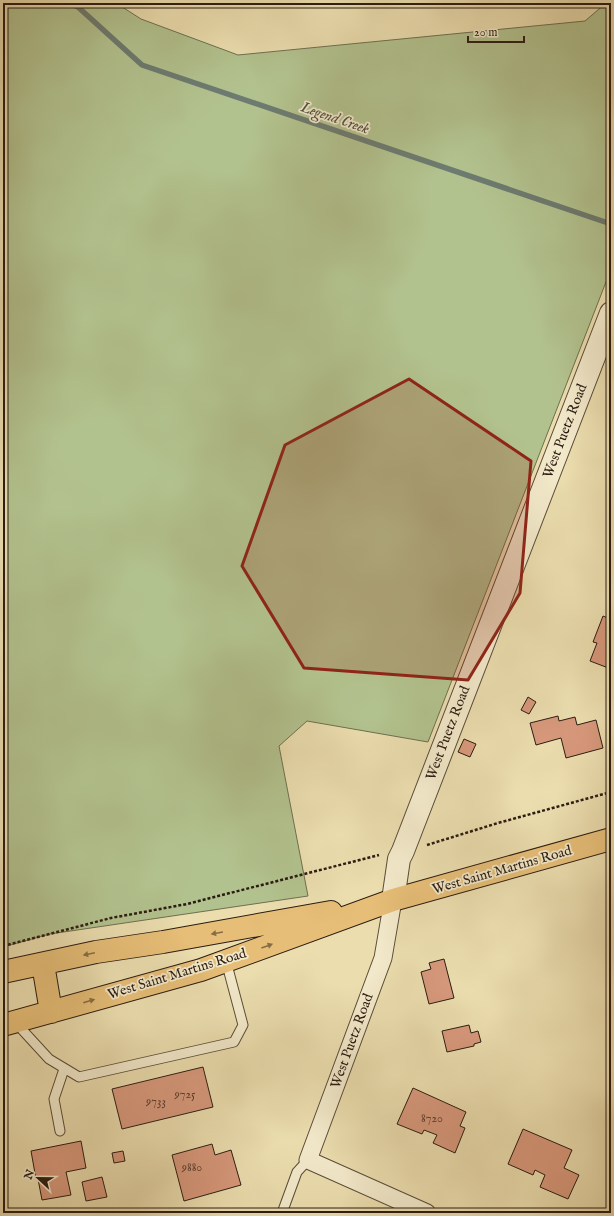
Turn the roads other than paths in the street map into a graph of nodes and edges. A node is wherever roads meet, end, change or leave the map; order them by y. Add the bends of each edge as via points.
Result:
1 (611, 312) edge
2 (611, 839) edge
3 (393, 900) junction
4 (226, 961) junction
5 (43, 964) junction
6 (3, 972) edge
7 (3, 980) edge
8 (51, 1012) junction
9 (9, 1023) edge
10 (64, 1068) junction
11 (60, 1131) dead end
12 (308, 1160) junction
13 (282, 1213) edge
14 (427, 1213) edge

1 - 3 street, West Puetz Road via 400,859
2 - 3 main road, West Saint Martins Road
4 -> 3 main road, West Saint Martins Road
3 -> 5 main road, West Saint Martins Road via 96,952
3 - 12 street, West Puetz Road via 383,958
8 -> 4 main road, West Saint Martins Road
4 - 10 lane via 243,1025 234,1042 88,1076 79,1077
5 - 6 main road, West Saint Martins Road
5 - 7 main road
5 - 8 main road
8 - 9 main road, West Saint Martins Road
9 - 10 lane via 49,1060
10 - 11 lane via 54,1099
12 - 13 lane via 296,1172
12 - 14 street

